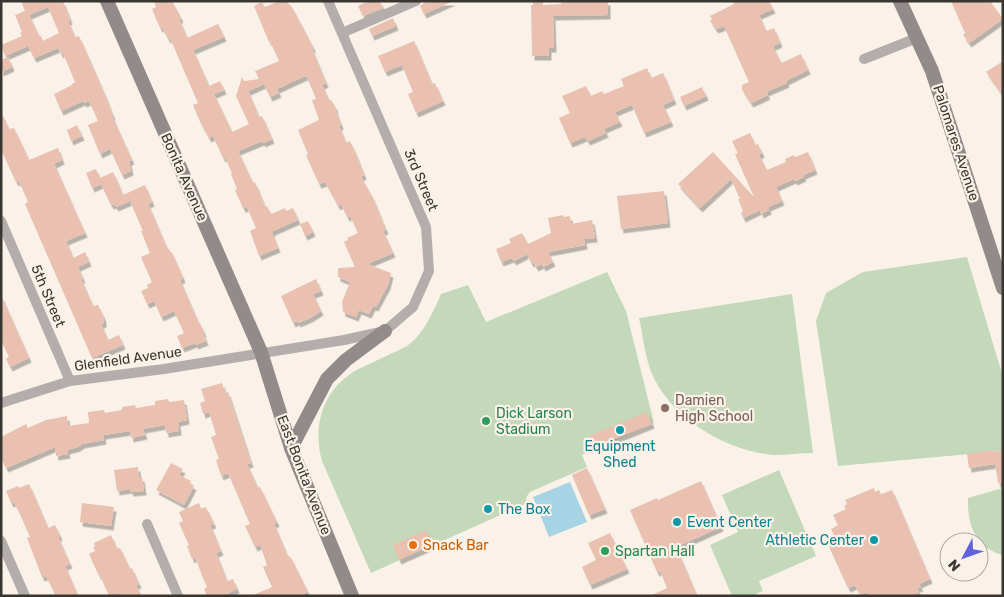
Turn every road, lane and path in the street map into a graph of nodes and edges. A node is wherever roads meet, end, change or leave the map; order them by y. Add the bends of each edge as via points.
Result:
1 (107, 1) edge
2 (328, 1) edge
3 (416, 1) edge
4 (900, 1) edge
5 (342, 33) junction
6 (917, 38) junction
7 (864, 59) dead end
8 (1, 221) edge
9 (1003, 288) edge
10 (385, 331) junction
11 (261, 352) junction
12 (70, 381) junction
13 (1, 403) edge
14 (291, 448) junction
15 (147, 524) dead end
16 (1, 541) edge
17 (25, 596) edge
18 (178, 596) edge
19 (352, 596) edge

1 - 11 main road, Bonita Avenue
2 - 5 street, 3rd Street
3 - 5 street
4 - 6 main road, Palomares Avenue
5 - 10 street, 3rd Street via 426,226 429,271 413,307
6 - 7 street
6 - 9 main road, Palomares Avenue via 932,71
8 - 12 street, 5th Street
10 - 11 street, 3rd Street
10 - 14 main road via 346,360 327,379
11 - 12 street, Glenfield Avenue
11 - 14 main road, East Bonita Avenue
12 - 13 street, Glenfield Avenue
14 - 19 main road, East Bonita Avenue
15 - 18 street
16 - 17 street

